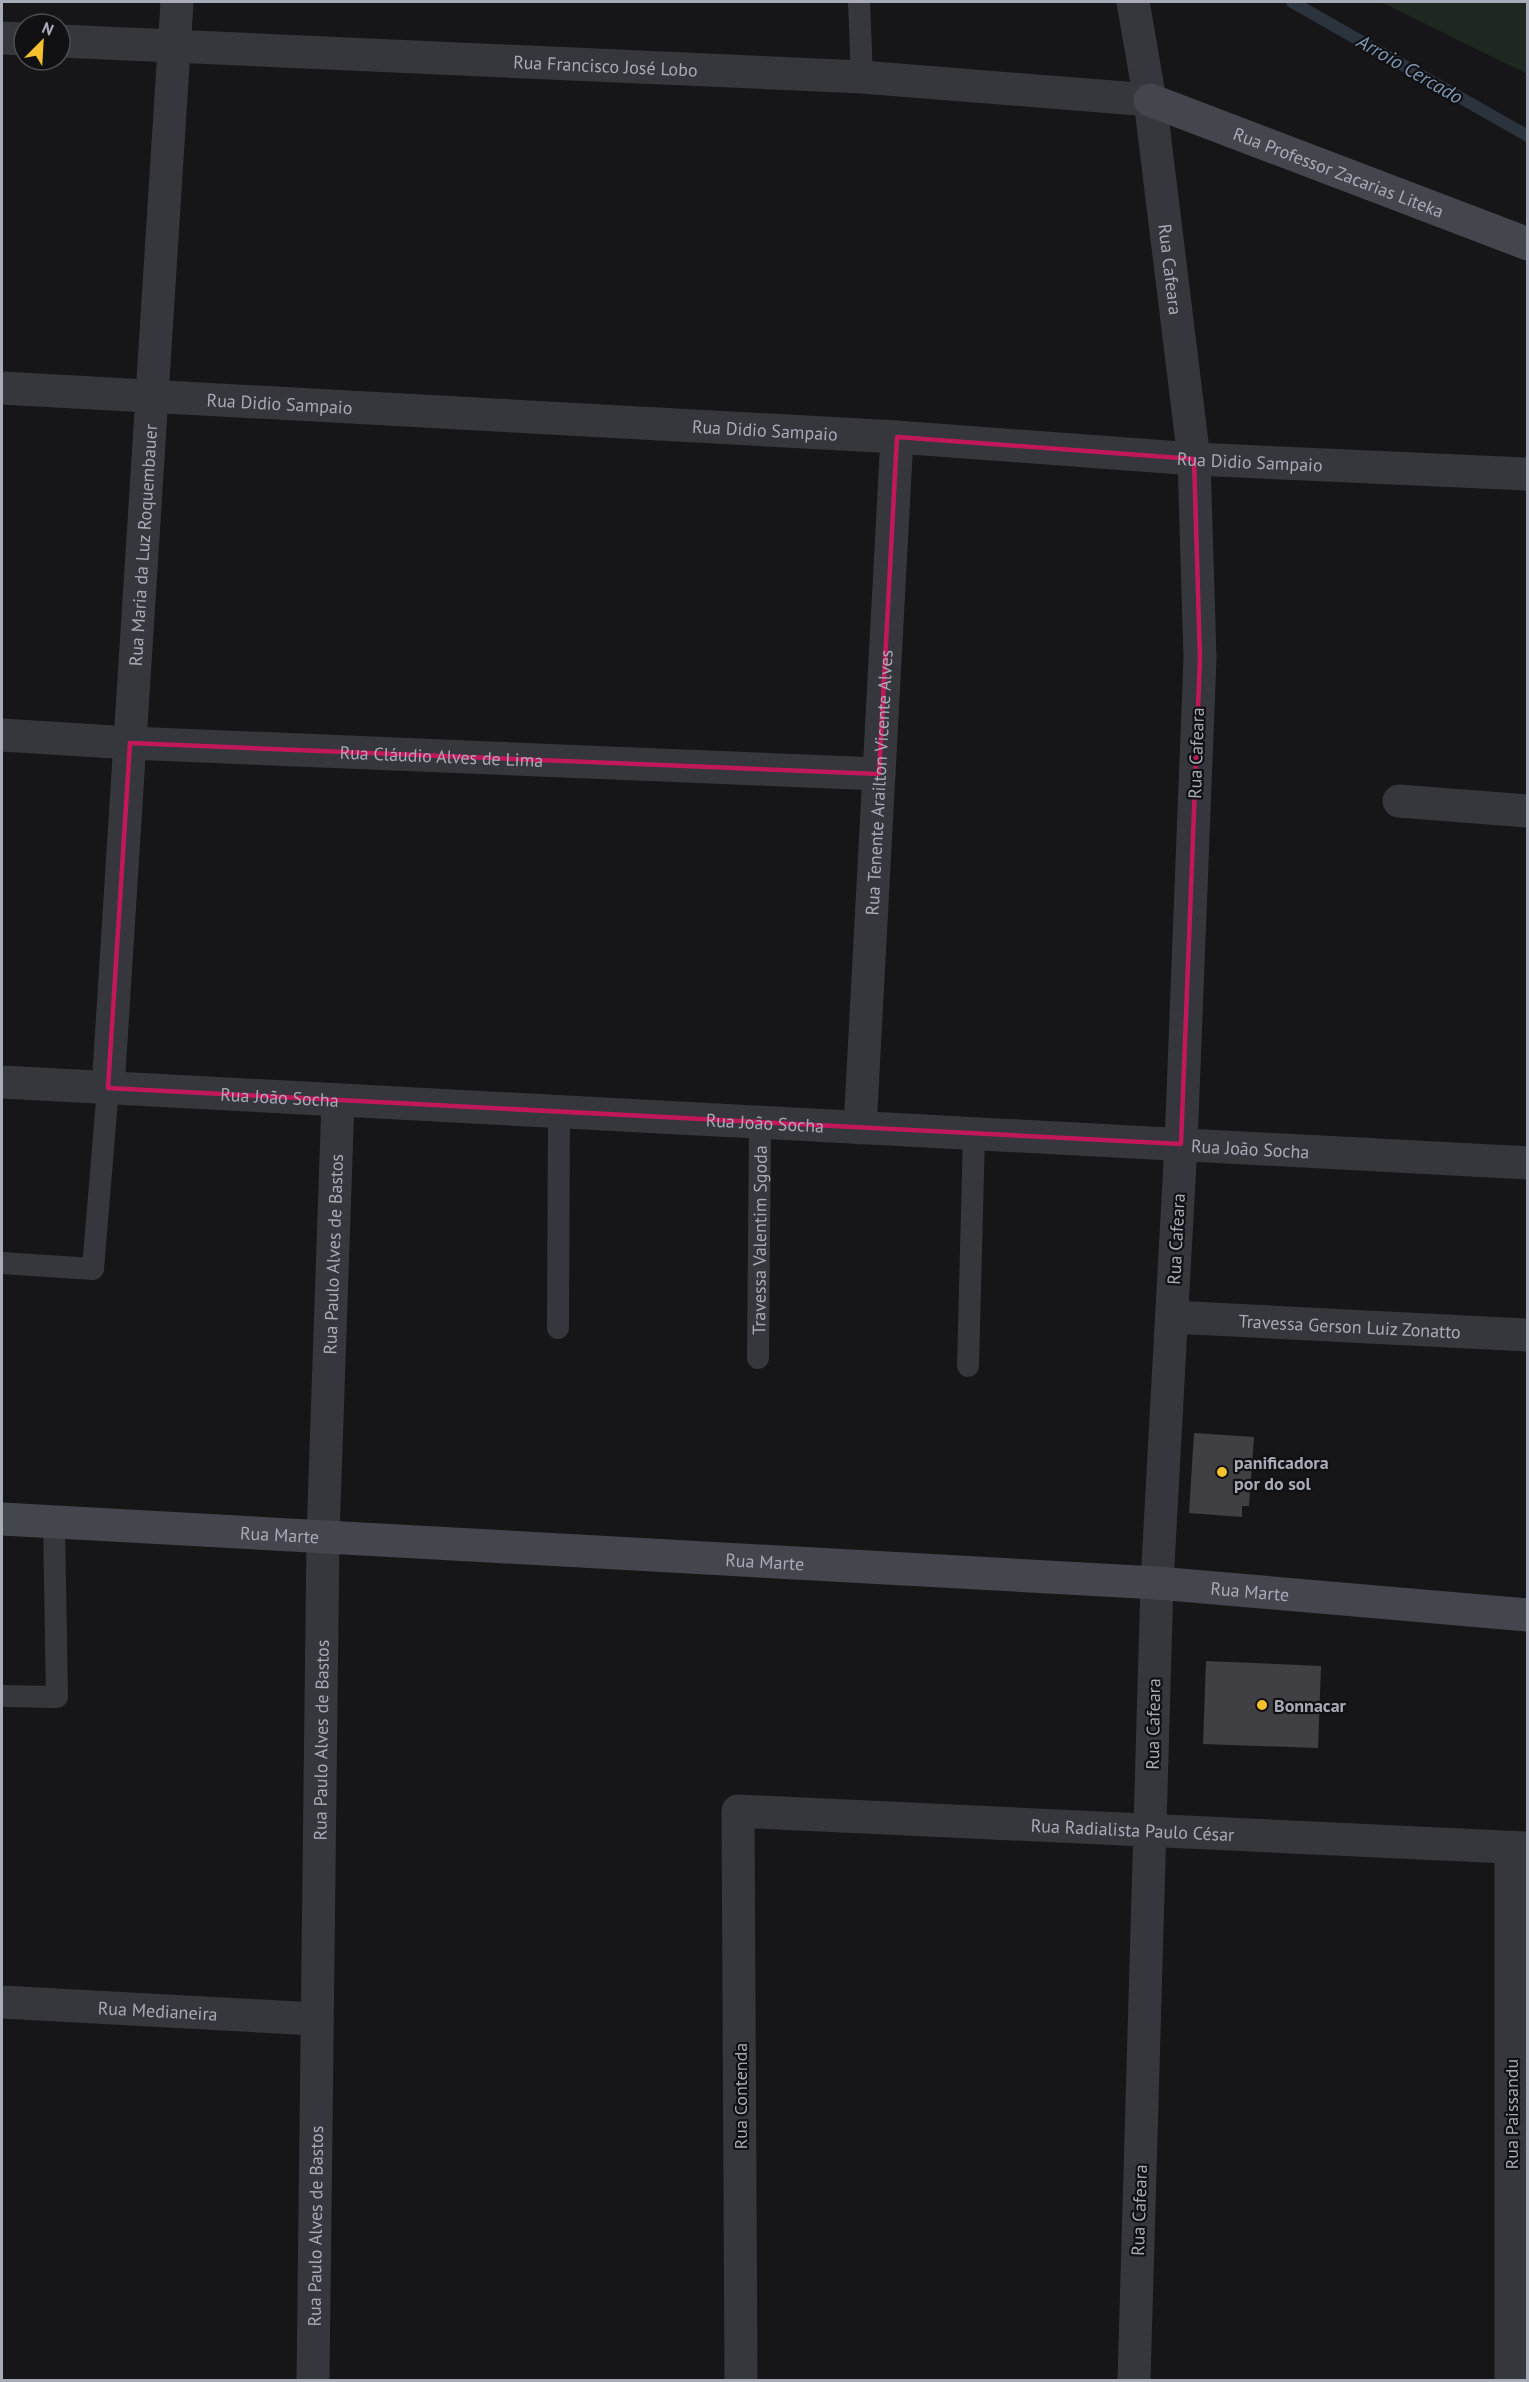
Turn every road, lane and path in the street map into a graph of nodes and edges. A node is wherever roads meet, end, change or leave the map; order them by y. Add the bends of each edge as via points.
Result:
1 (177, 2) edge
2 (859, 2) edge
3 (1133, 2) edge
4 (72, 42) edge
5 (174, 48) junction
6 (862, 77) junction
7 (1150, 100) junction
8 (1527, 244) edge
9 (2, 388) edge
10 (153, 396) junction
11 (897, 437) junction
12 (1194, 459) junction
13 (1527, 474) edge
14 (2, 735) edge
15 (130, 743) junction
16 (879, 774) junction
17 (1399, 801) dead end
18 (1527, 811) edge
19 (2, 1082) edge
20 (108, 1088) junction
21 (338, 1100) junction
22 (559, 1112) junction
23 (760, 1123) junction
24 (860, 1128) junction
25 (974, 1134) junction
26 (1181, 1144) junction
27 (1527, 1163) edge
28 (2, 1263) edge
29 (1172, 1317) junction
30 (558, 1328) dead end
31 (1527, 1335) edge
32 (758, 1358) dead end
33 (968, 1366) dead end
34 (2, 1519) edge
35 (54, 1523) junction
36 (323, 1536) junction
37 (1157, 1583) junction
38 (1527, 1615) edge
39 (2, 1696) edge
40 (738, 1810) joint
41 (1151, 1829) junction
42 (1519, 1848) edge
43 (2, 2002) edge
44 (315, 2019) junction
45 (313, 2380) edge
46 (741, 2380) edge
47 (1134, 2380) edge
48 (1511, 2380) edge

1 - 5 street, Rua Maria da Luz Roquembauer
2 - 6 lane
3 - 7 street, Rua Cafeara
4 - 5 street, Rua Francisco José Lobo
5 - 6 street, Rua Francisco José Lobo
5 - 10 street, Rua Maria da Luz Roquembauer
6 - 7 street, Rua Francisco José Lobo
7 - 8 street, Rua Professor Zacarias Liteka
7 - 12 street, Rua Cafeara
9 - 10 street, Rua Didio Sampaio
10 - 11 street, Rua Didio Sampaio
10 - 15 street, Rua Maria da Luz Roquembauer
11 - 12 street, Rua Didio Sampaio
11 - 16 street, Rua Tenente Arailton Vicente Alves
12 - 13 street, Rua Didio Sampaio
12 - 26 street, Rua Cafeara via 1200,658
14 - 15 street, Rua Cláudio Alves de Lima
15 - 16 street, Rua Cláudio Alves de Lima
15 - 20 street, Rua Maria da Luz Roquembauer
16 - 24 street, Rua Tenente Arailton Vicente Alves
17 - 18 street
19 - 20 street, Rua João Socha
20 - 21 street, Rua João Socha
20 - 28 lane via 93,1269
21 - 22 street, Rua João Socha
21 - 36 street, Rua Paulo Alves de Bastos
22 - 23 street, Rua João Socha
22 - 30 lane
23 - 24 street, Rua João Socha
23 - 32 lane, Travessa Valentim Sgoda
24 - 25 street, Rua João Socha
25 - 26 street, Rua João Socha
25 - 33 lane
26 - 27 street, Rua João Socha
26 - 29 street, Rua Cafeara
29 - 31 street, Travessa Gerson Luiz Zonatto
29 - 37 street, Rua Cafeara
34 - 35 street, Rua Marte
35 - 36 street, Rua Marte
35 - 39 lane via 57,1697
36 - 37 street, Rua Marte
36 - 44 street, Rua Paulo Alves de Bastos
37 - 38 street, Rua Marte
37 - 41 street, Rua Cafeara
40 - 41 street, Rua Radialista Paulo César
40 - 46 street, Rua Contenda
41 - 42 street, Rua Radialista Paulo César
41 - 47 street, Rua Cafeara
42 - 48 street, Rua Paissandu
43 - 44 street, Rua Medianeira
44 - 45 street, Rua Paulo Alves de Bastos

